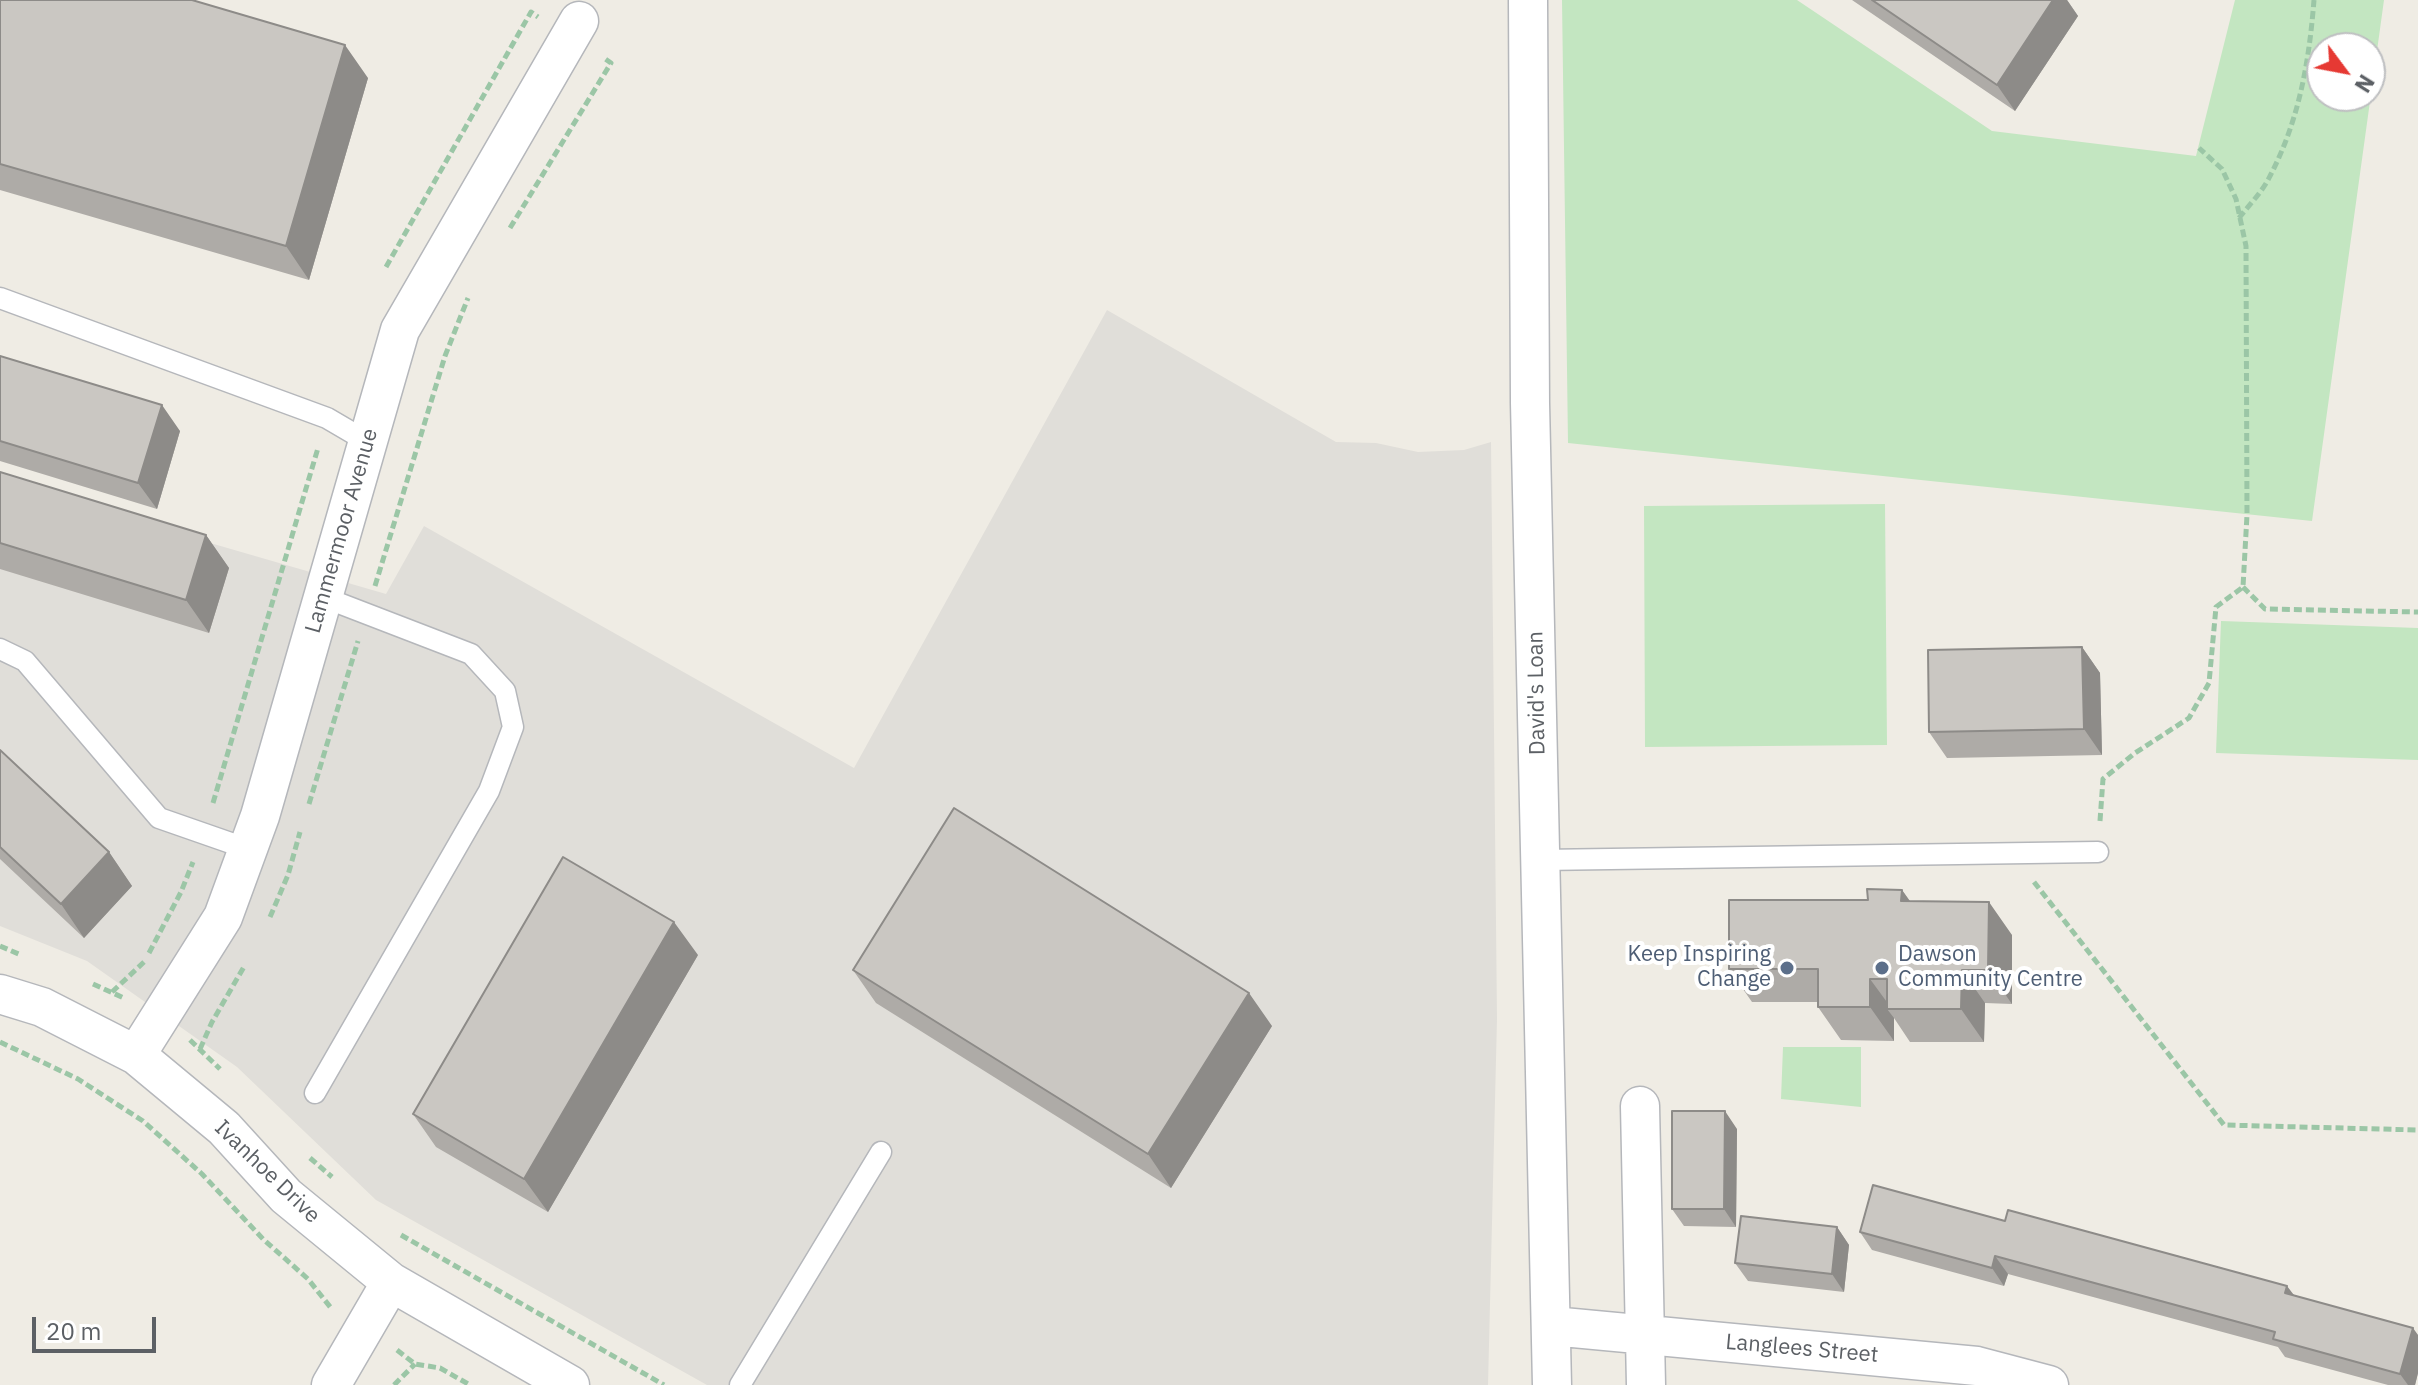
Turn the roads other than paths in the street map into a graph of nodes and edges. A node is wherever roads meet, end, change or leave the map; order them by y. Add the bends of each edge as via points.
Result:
1 (1528, 0) edge
2 (580, 19) edge
3 (0, 298) edge
4 (368, 442) junction
5 (323, 597) junction
6 (0, 649) edge
7 (248, 849) junction
8 (2098, 852) road end
9 (1541, 860) junction
10 (0, 994) edge
11 (136, 1055) junction
12 (315, 1093) dead end
13 (1640, 1106) dead end
14 (881, 1152) dead end
15 (391, 1282) junction
16 (1552, 1326) junction
17 (1645, 1334) junction
18 (331, 1385) edge
19 (570, 1385) edge
20 (740, 1385) edge
21 (1552, 1385) edge
22 (1646, 1385) edge
23 (2049, 1385) edge

1 - 9 street, David's Loan via 1530,403
2 - 4 street, Lammermoor Avenue via 400,330
3 - 4 lane via 327,418
4 - 5 street, Lammermoor Avenue
5 - 7 street, Lammermoor Avenue
5 - 12 lane via 471,654 505,691 513,727 489,791
6 - 7 lane via 25,661 159,818
7 - 11 street, Lammermoor Avenue via 223,917
8 - 9 lane
9 - 16 street, David's Loan
10 - 11 street, Ivanhoe Drive via 42,1007
11 - 15 street, Ivanhoe Drive via 224,1128 286,1196
13 - 17 street
14 - 20 lane
15 - 18 street
15 - 19 street, Ivanhoe Drive
16 - 17 street, Langlees Street
16 - 21 street, David's Loan
17 - 22 street
17 - 23 street, Langlees Street via 1977,1366

